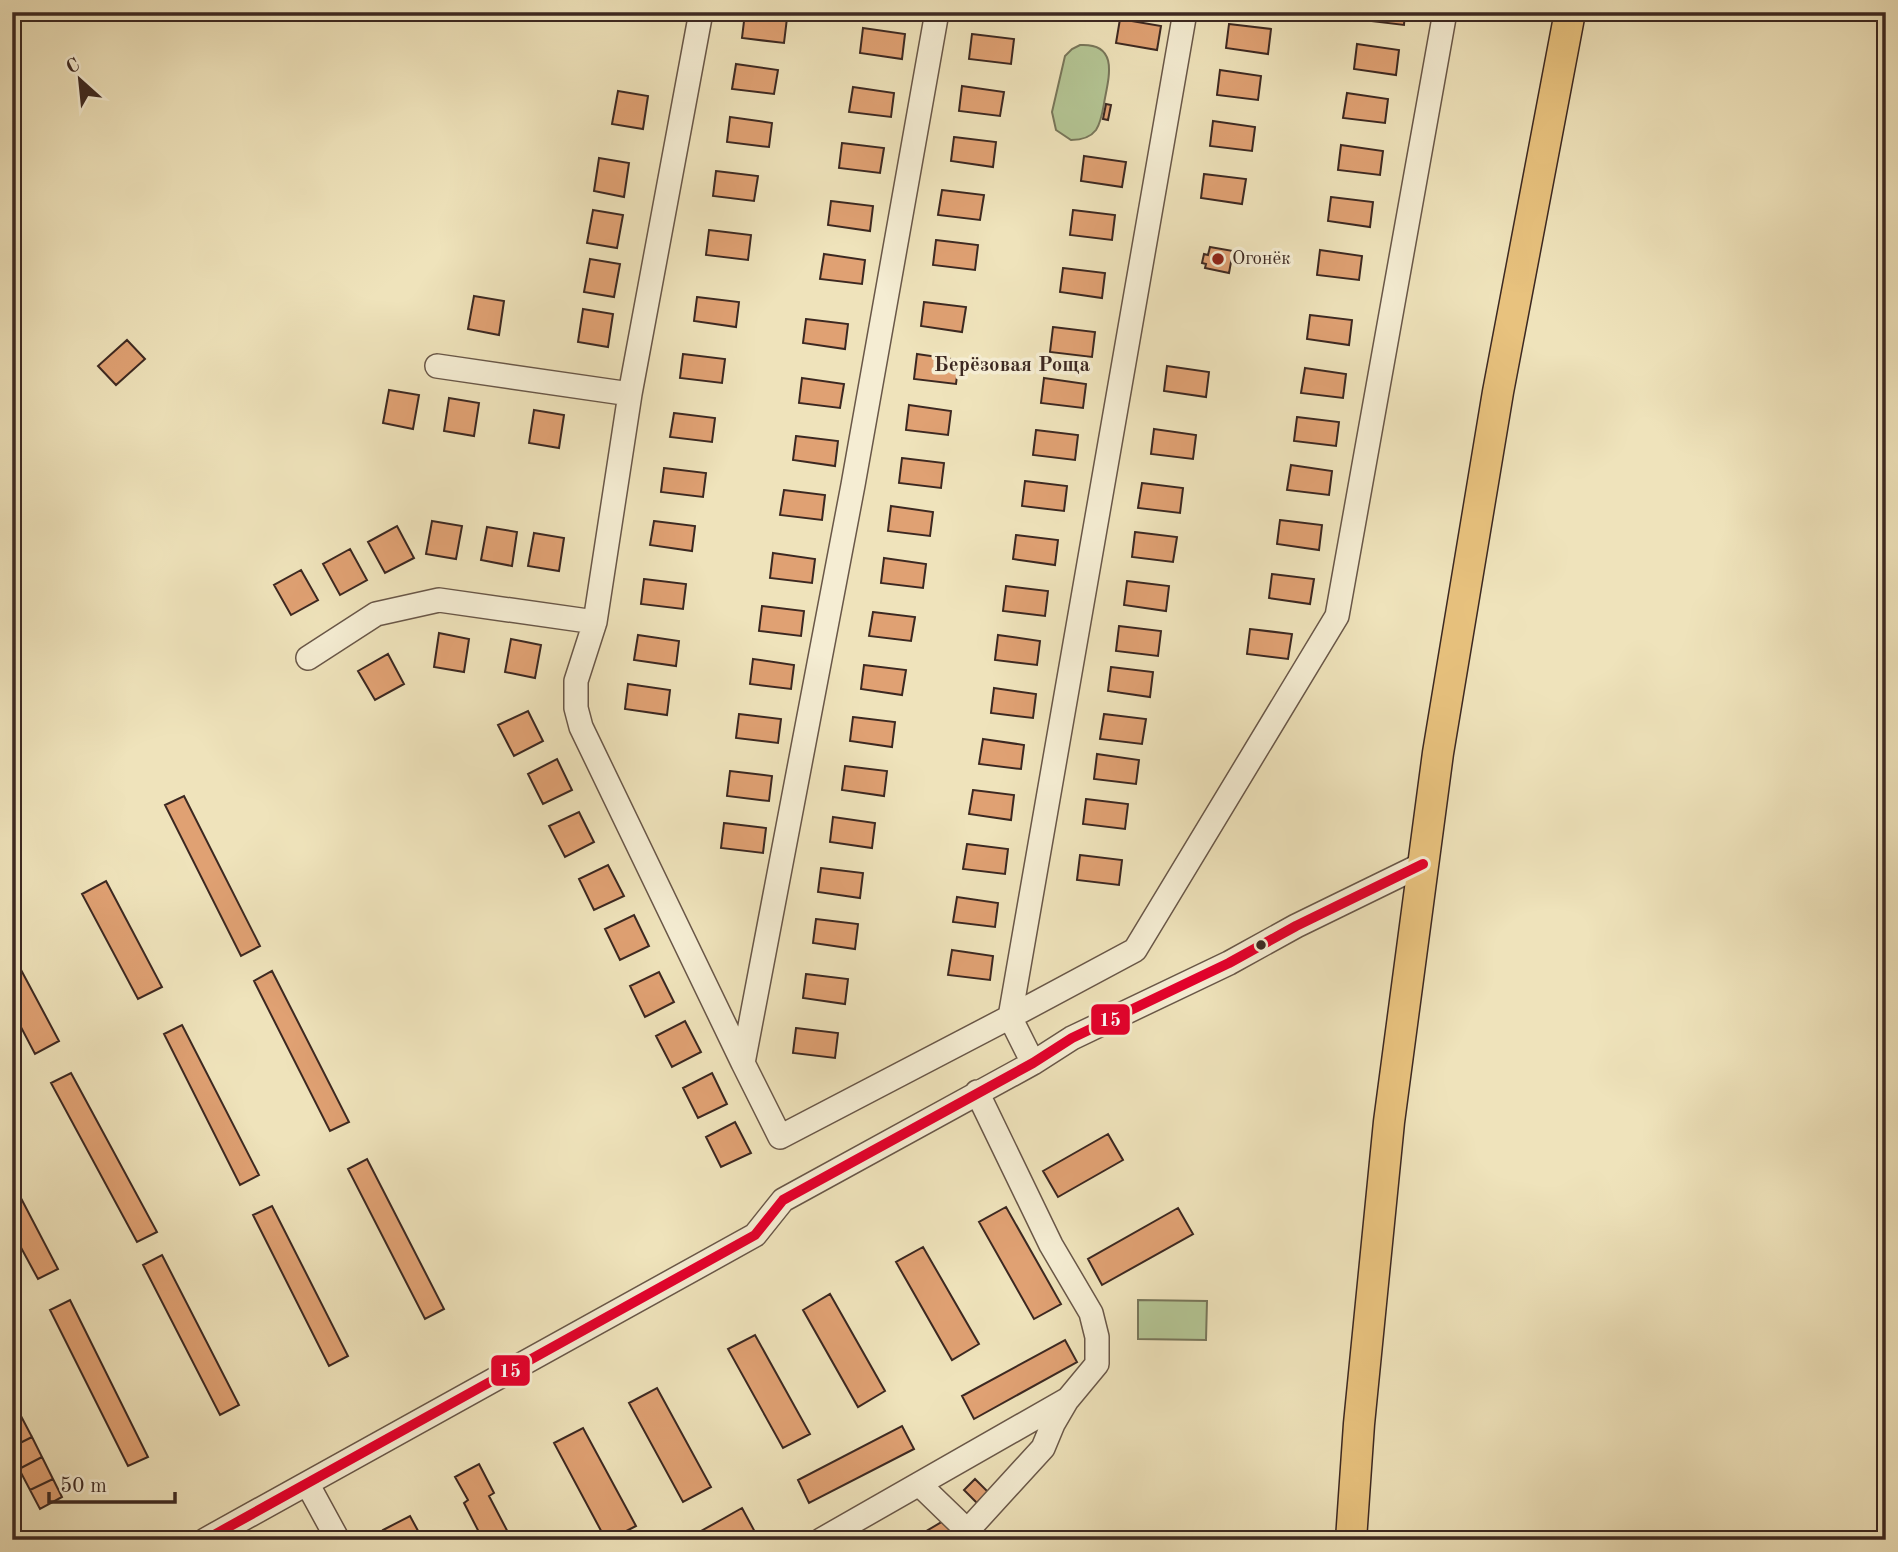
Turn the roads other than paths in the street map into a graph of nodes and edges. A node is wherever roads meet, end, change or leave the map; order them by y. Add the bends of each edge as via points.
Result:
1 (701, 12) edge
2 (937, 12) edge
3 (1185, 12) edge
4 (1445, 12) edge
5 (1570, 12) edge
6 (437, 366) dead end
7 (630, 394) junction
8 (595, 622) junction
9 (308, 658) dead end
10 (1423, 864) junction
11 (1010, 1017) junction
12 (743, 1063) junction
13 (1033, 1063) junction
14 (977, 1092) junction
15 (1068, 1399) junction
16 (919, 1484) junction
17 (308, 1485) junction
18 (972, 1535) edge
19 (205, 1540) edge
20 (338, 1540) edge
21 (821, 1540) edge
22 (1351, 1540) edge

1 - 7 street
2 - 12 street
3 - 11 street
4 - 11 street via 1337,616 1135,950
5 - 10 main road via 1498,392
6 - 7 street
7 - 8 street
8 - 9 street via 439,600 376,614
8 - 12 street via 576,681 578,717
10 - 13 street via 1072,1038
10 - 22 main road via 1389,1122
11 - 12 street via 780,1137
11 - 13 street
13 - 14 street
14 - 15 street via 1051,1245 1091,1313 1097,1364
14 - 17 street via 783,1200 755,1235
15 - 16 street
15 - 18 street via 1043,1448
16 - 18 street
16 - 21 street
17 - 19 street
17 - 20 street

